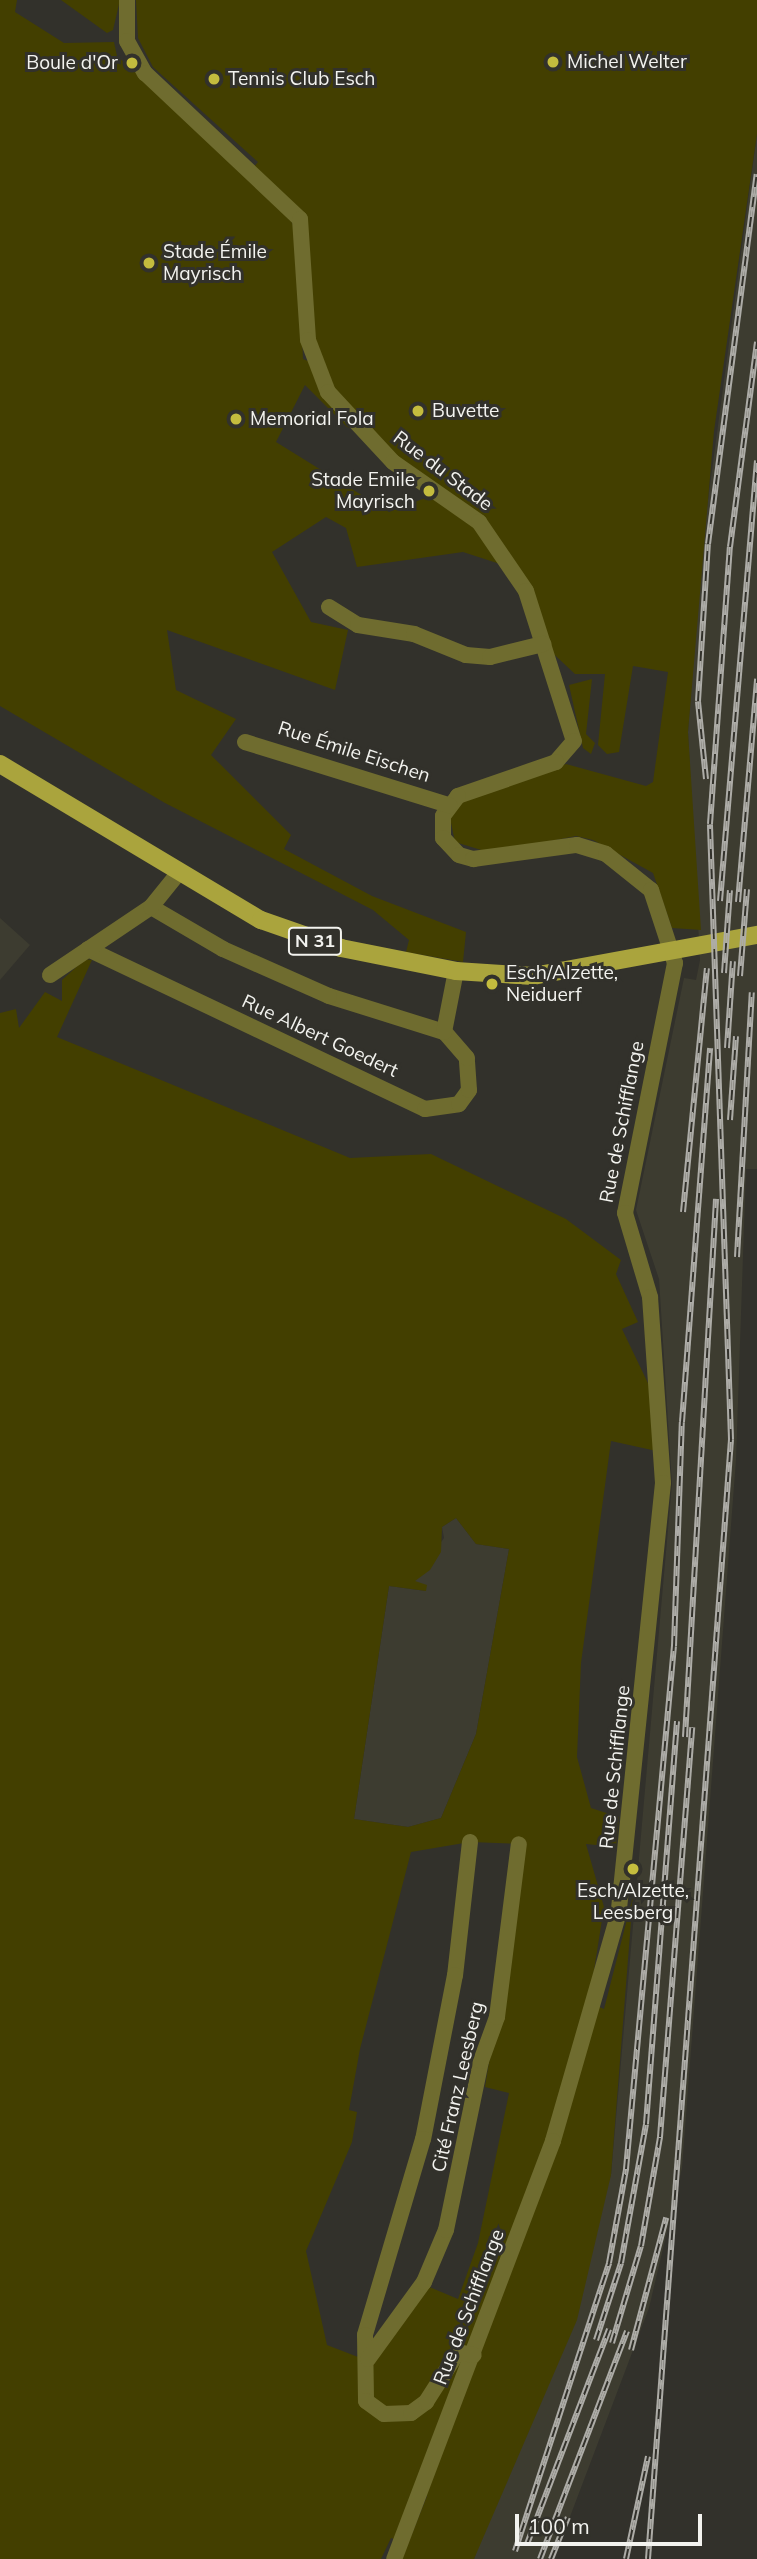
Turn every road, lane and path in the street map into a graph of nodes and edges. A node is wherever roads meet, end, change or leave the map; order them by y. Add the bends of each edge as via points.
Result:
1 (127, 0) edge
2 (329, 607) dead end
3 (543, 644) junction
4 (244, 742) dead end
5 (0, 764) edge
6 (449, 805) junction
7 (180, 871) junction
8 (150, 907) junction
9 (757, 935) edge
10 (88, 949) junction
11 (671, 951) junction
12 (456, 971) junction
13 (50, 975) dead end
14 (444, 1032) junction
15 (470, 1842) dead end
16 (519, 1844) dead end
17 (474, 2354) junction
18 (368, 2359) junction
19 (394, 2559) edge

1 - 3 street, Rue du Stade via 127,41 145,73 300,219 308,340 328,392 373,445 458,504 498,544 526,591
2 - 3 street via 358,625 414,634 466,655 490,657
3 - 6 street, Rue du Stade via 573,725 568,754 468,789
4 - 6 street, Rue Émile Eischen
5 - 7 main road, N 31
6 - 11 street via 443,838 458,855 495,858 588,846 640,876 651,890
7 - 8 street
7 - 12 main road, N 31 via 300,937
8 - 10 street
8 - 14 street via 223,949 329,996
9 - 11 main road, N 31
10 - 13 street
10 - 14 street, Rue Albert Goedert via 425,1109 459,1104 469,1090 467,1058
11 - 12 main road, N 31 via 533,976
11 - 17 street, Rue de Schifflange via 675,974 625,1213 650,1297 663,1483 622,1894 575,2078
12 - 14 street
15 - 18 street, Cité Franz Leesberg via 455,1975 423,2139 376,2287 365,2335
16 - 18 street, Cité Franz Leesberg via 498,2017 481,2061 446,2231 424,2282
17 - 18 street, Cité Franz Leesberg via 458,2352 426,2402 396,2417 366,2401
17 - 19 street, Rue de Schifflange

